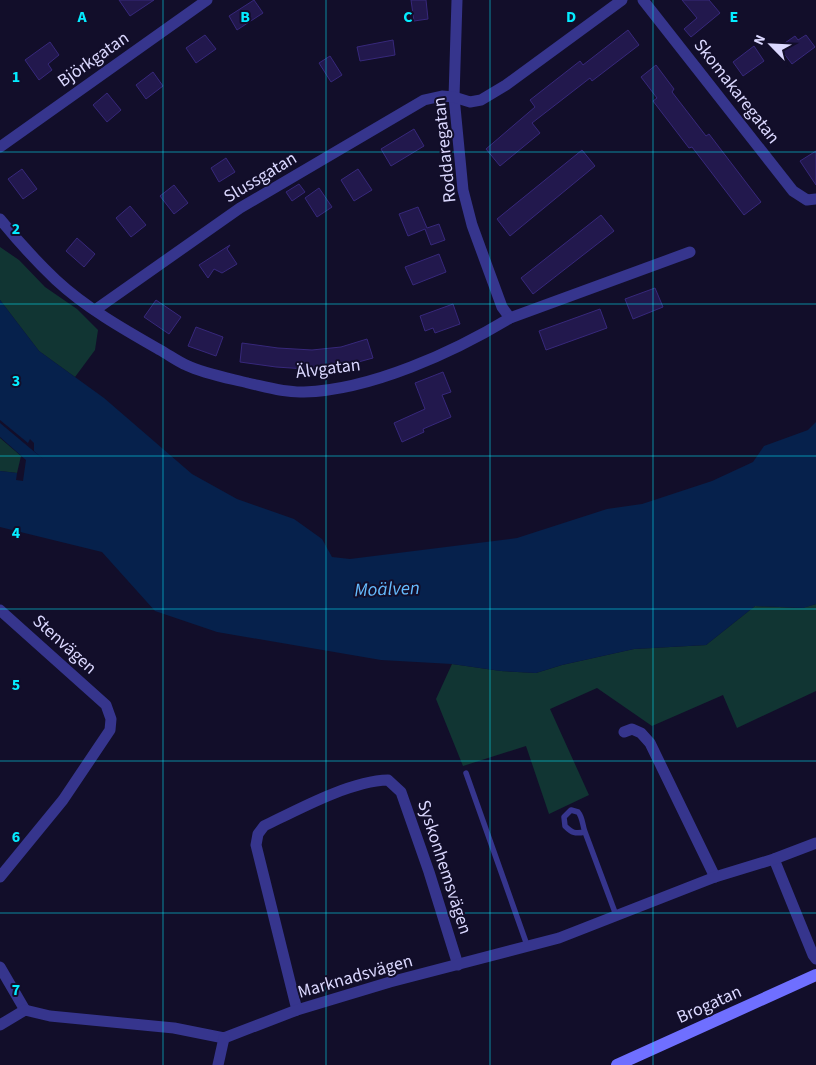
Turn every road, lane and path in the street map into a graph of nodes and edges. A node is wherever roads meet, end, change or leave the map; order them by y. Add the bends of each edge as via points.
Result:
1 (457, 0) edge
2 (622, 0) edge
3 (643, 0) edge
4 (205, 1) edge
5 (454, 97) junction
6 (0, 147) edge
7 (812, 199) edge
8 (0, 218) edge
9 (690, 252) dead end
10 (95, 310) junction
11 (510, 318) junction
12 (0, 610) edge
13 (624, 732) dead end
14 (466, 773) dead end
15 (585, 832) junction
16 (816, 843) edge
17 (774, 859) junction
18 (0, 877) edge
19 (715, 877) junction
20 (616, 915) junction
21 (527, 945) junction
22 (816, 958) edge
23 (458, 965) junction
24 (0, 967) edge
25 (816, 975) edge
26 (25, 1010) junction
27 (297, 1010) junction
28 (0, 1026) edge
29 (224, 1038) junction
30 (218, 1065) edge
31 (617, 1065) edge

1 - 5 street, Roddaregatan
2 - 5 street, Slussgatan via 482,100 470,102
3 - 7 street, Skomakaregatan via 793,191
4 - 6 street, Björkgatan
5 - 10 street, Slussgatan via 424,100 240,208
5 - 11 street, Roddaregatan via 463,190 472,225 502,307
8 - 10 street, Älvgatan via 57,281
9 - 11 street, Älvgatan
10 - 11 street, Älvgatan via 187,365 221,376 303,392 376,379 427,360
12 - 18 street, Stenvägen via 106,705 112,719 110,730 63,800
13 - 19 street via 632,729 641,732 650,743
14 - 21 lane
15 - 15 lane via 583,818 570,810 564,817 565,826 576,834
15 - 20 lane
16 - 17 street, Marknadsvägen
17 - 19 street, Marknadsvägen
17 - 22 street
19 - 20 street, Marknadsvägen
20 - 21 street, Marknadsvägen via 559,938
21 - 23 street, Marknadsvägen
23 - 27 street, Marknadsvägen
23 - 27 street, Syskonhemsvägen via 402,792 388,780 376,780 325,796 264,826 258,834 256,845
24 - 26 street
25 - 31 main road, Brogatan
26 - 28 street
26 - 29 street via 50,1016 174,1028
27 - 29 street, Marknadsvägen
29 - 30 street

